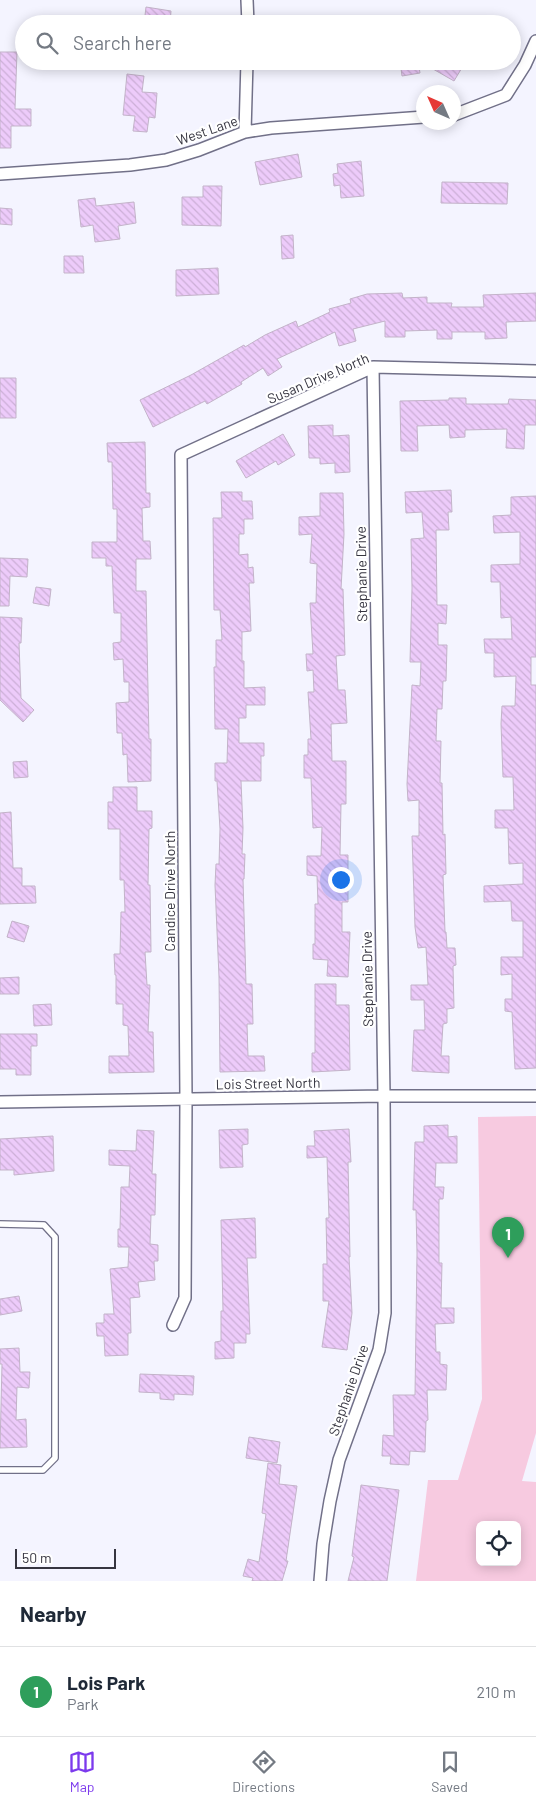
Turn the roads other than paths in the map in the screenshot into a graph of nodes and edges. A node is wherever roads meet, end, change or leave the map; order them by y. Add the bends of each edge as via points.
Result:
1 (247, 0) edge
2 (248, 15) edge
3 (536, 41) edge
4 (247, 70) edge
5 (461, 112) edge
6 (416, 118) edge
7 (245, 132) junction
8 (0, 174) edge
9 (374, 368) junction
10 (536, 371) edge
11 (181, 455) joint
12 (384, 1096) junction
13 (536, 1096) edge
14 (186, 1099) junction
15 (0, 1102) edge
16 (0, 1224) edge
17 (173, 1325) dead end
18 (0, 1470) edge
19 (320, 1581) edge

1 - 2 street
3 - 5 street via 506,95
4 - 7 street
6 - 7 street, West Lane
7 - 8 street, West Lane via 166,160
9 - 10 street, Susan Drive North
9 - 11 street, Susan Drive North
9 - 12 street, Stephanie Drive
11 - 14 street, Candice Drive North
12 - 13 street, Lois Street North
12 - 14 street, Lois Street North
12 - 19 street, Stephanie Drive via 385,1313 379,1350 339,1460 322,1544
14 - 15 street, Lois Street North
14 - 17 street, Candice Drive North via 185,1298
16 - 18 lane via 44,1225 55,1237 55,1458 43,1470

